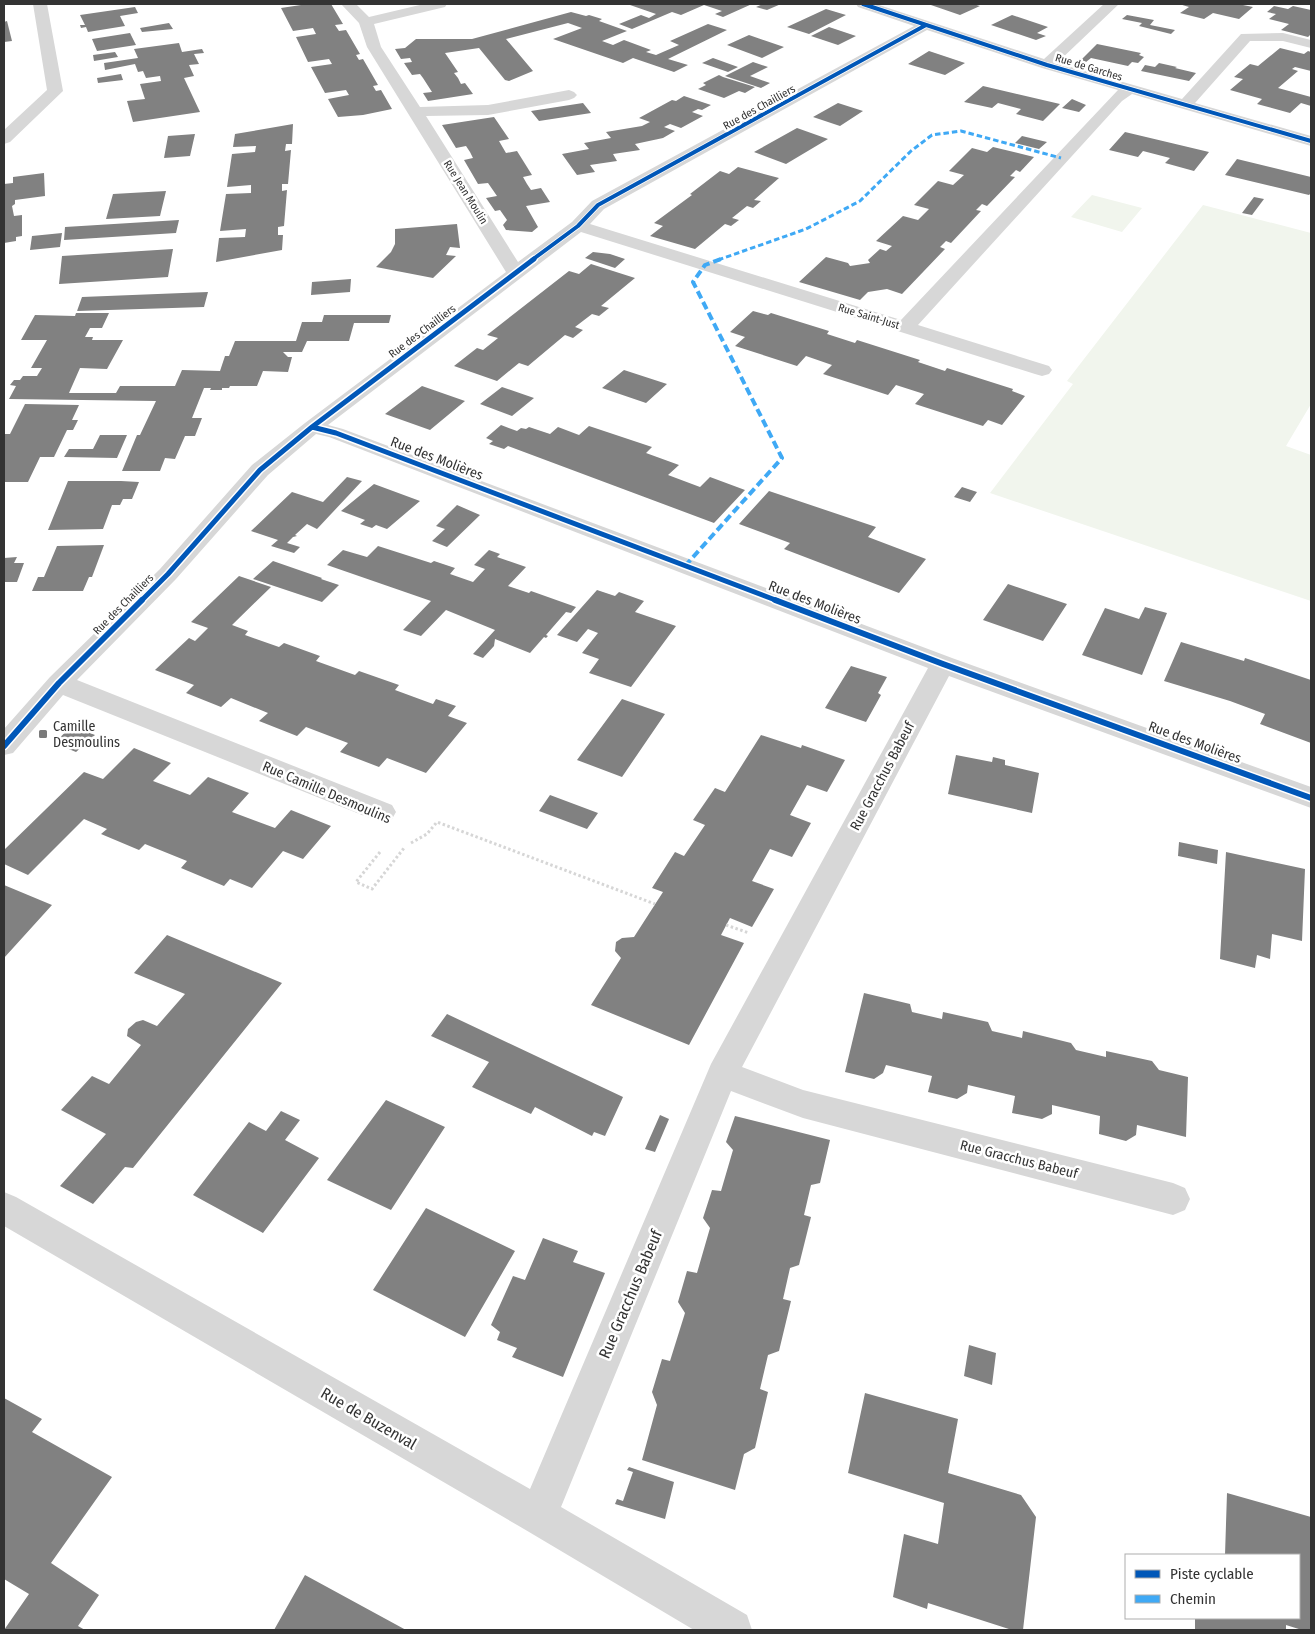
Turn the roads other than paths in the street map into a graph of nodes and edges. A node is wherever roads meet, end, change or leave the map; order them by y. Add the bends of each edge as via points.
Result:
1 (40, 4) edge
2 (348, 4) edge
3 (440, 4) edge
4 (1112, 4) edge
5 (869, 5) edge
6 (366, 22) junction
7 (926, 25) junction
8 (1311, 44) edge
9 (1047, 65) junction
10 (1128, 90) junction
11 (569, 96) dead end
12 (1185, 105) junction
13 (415, 112) junction
14 (4, 139) edge
15 (1311, 141) edge
16 (578, 226) junction
17 (516, 273) junction
18 (905, 327) junction
19 (1042, 370) dead end
20 (312, 427) junction
21 (943, 664) junction
22 (59, 683) junction
23 (4, 746) edge
24 (1311, 798) edge
25 (382, 812) road end
26 (722, 1074) junction
27 (1173, 1199) dead end
28 (4, 1208) edge
29 (538, 1515) junction
30 (732, 1630) edge

1 - 14 street via 56,91
2 - 6 street, Rue Jean Moulin
3 - 6 street
4 - 9 street
5 - 7 street, Rue de Garches
6 - 13 street, Rue Jean Moulin via 374,47
7 - 9 street, Rue de Garches
7 - 16 street, Rue des Chailliers via 598,205
8 - 12 street via 1283,37 1246,37
9 - 10 street, Rue de Garches
10 - 12 street, Rue de Garches
10 - 18 street, Rue Saint-Just via 1117,98
11 - 13 street via 488,110
12 - 15 street, Rue de Garches
13 - 17 street, Rue Jean Moulin
16 - 17 street, Rue des Chailliers
16 - 18 street, Rue Saint-Just
17 - 20 street, Rue des Chailliers
18 - 19 street
20 - 21 street, Rue des Molières via 336,433
20 - 22 street, Rue des Chailliers via 260,470 168,574
21 - 24 street, Rue des Molières
21 - 26 street, Rue Gracchus Babeuf
22 - 23 street, Rue des Chailliers
22 - 25 street, Rue Camille Desmoulins
26 - 27 street, Rue Gracchus Babeuf via 803,1104
26 - 29 street, Rue Gracchus Babeuf
28 - 29 street, Rue de Buzenval
29 - 30 street, Rue de Buzenval

